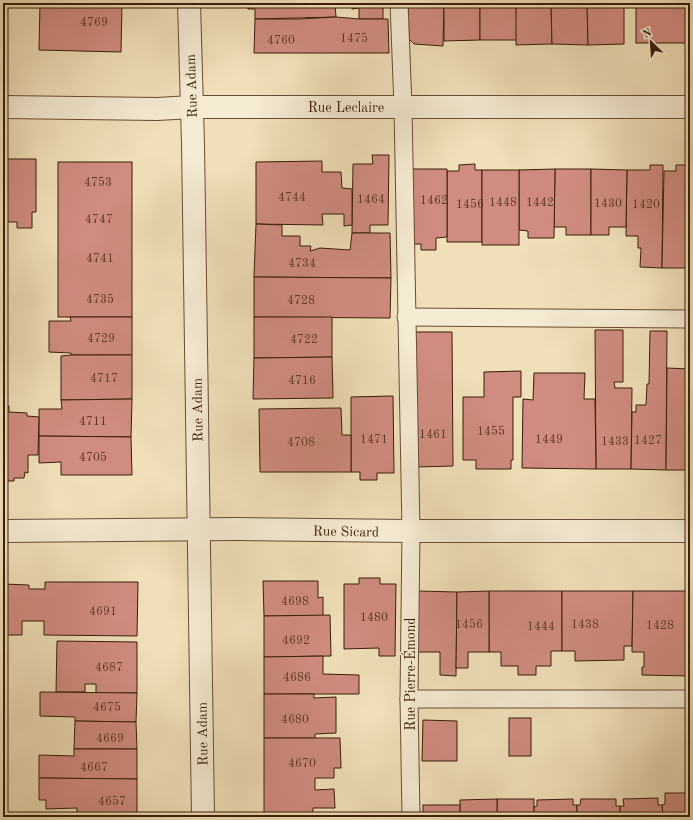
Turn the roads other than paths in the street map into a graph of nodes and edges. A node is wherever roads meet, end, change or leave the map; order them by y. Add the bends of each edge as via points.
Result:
1 (189, 3) edge
2 (399, 3) edge
3 (3, 107) edge
4 (192, 107) junction
5 (403, 107) junction
6 (690, 107) edge
7 (406, 317) junction
8 (690, 320) edge
9 (199, 530) junction
10 (3, 531) edge
11 (411, 531) junction
12 (690, 532) edge
13 (409, 699) junction
14 (690, 699) edge
15 (203, 817) edge
16 (412, 817) edge

1 - 4 street, Rue Adam
2 - 5 lane, Rue Pierre-Émond
3 - 4 street, Rue Leclaire
4 - 5 street, Rue Leclaire
4 - 9 street, Rue Adam
5 - 6 street, Rue Leclaire
5 - 7 lane, Rue Pierre-Émond
7 - 8 lane
7 - 11 lane, Rue Pierre-Émond
9 - 10 street, Rue Sicard
9 - 11 street, Rue Sicard
9 - 15 street, Rue Adam
11 - 12 street, Rue Sicard
11 - 13 lane, Rue Pierre-Émond
13 - 14 lane
13 - 16 lane, Rue Pierre-Émond

